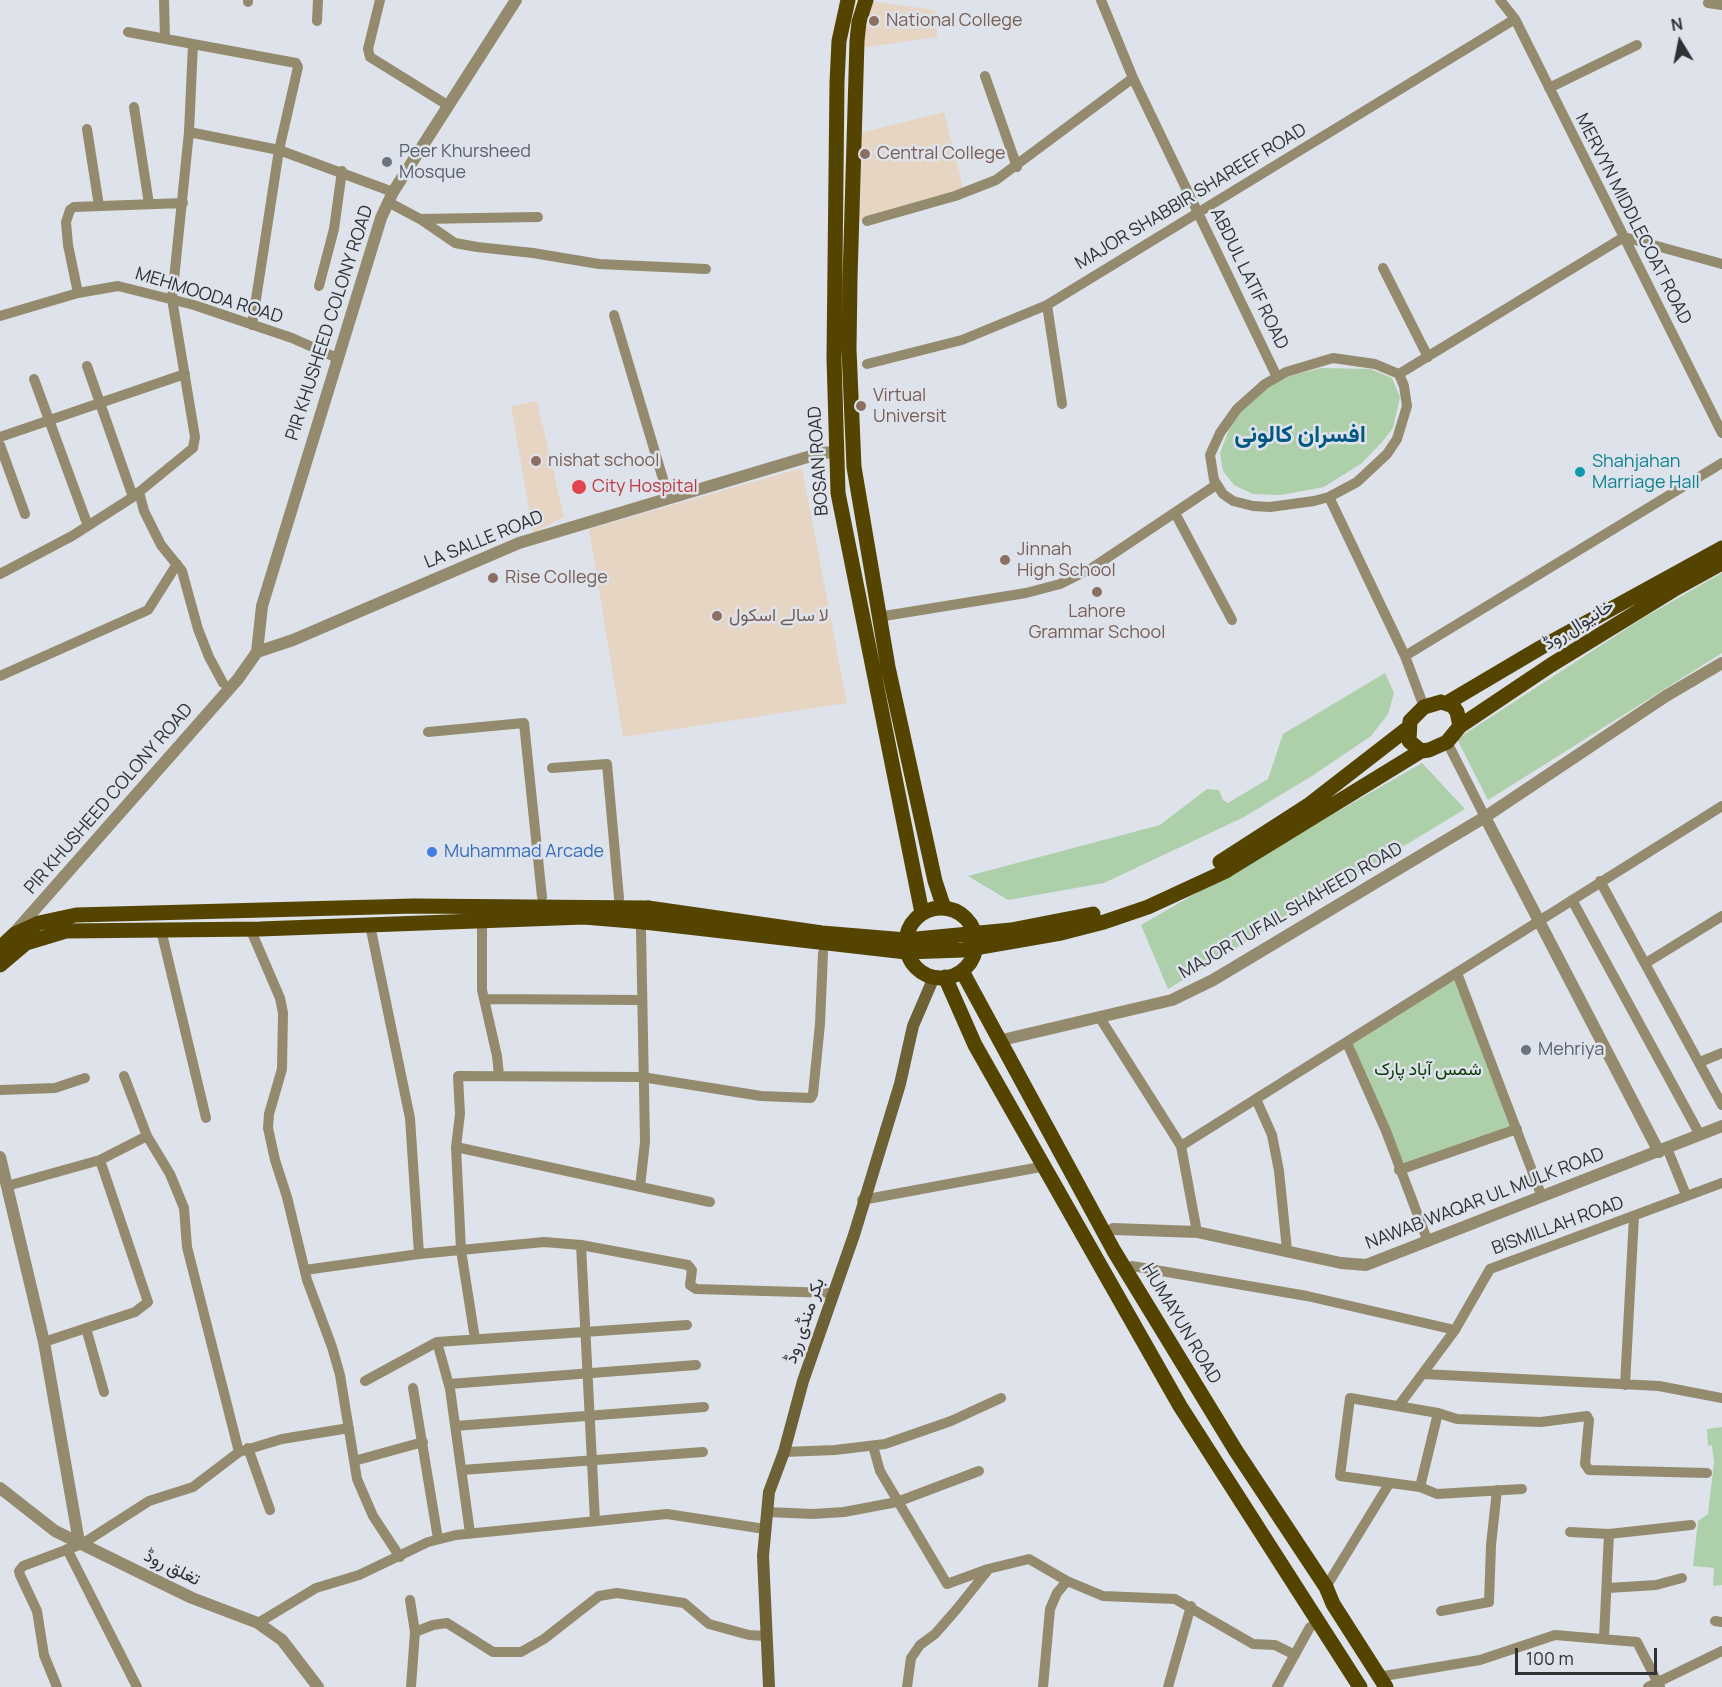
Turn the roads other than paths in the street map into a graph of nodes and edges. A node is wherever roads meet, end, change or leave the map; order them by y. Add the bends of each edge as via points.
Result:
1 (164, 0) edge
2 (318, 0) edge
3 (380, 0) edge
4 (516, 0) edge
5 (848, 0) edge
6 (866, 0) edge
7 (1101, 0) edge
8 (1500, 0) edge
9 (1708, 3) dead end
10 (1722, 5) edge
11 (1515, 19) junction
12 (317, 21) dead end
13 (128, 32) dead end
14 (165, 39) junction
15 (193, 44) junction
16 (1637, 45) dead end
17 (985, 76) dead end
18 (1133, 78) junction
19 (1549, 88) junction
20 (449, 106) junction
21 (134, 107) dead end
22 (87, 129) dead end
23 (189, 132) junction
24 (279, 150) junction
25 (1017, 167) junction
26 (342, 171) junction
27 (391, 197) junction
28 (183, 203) junction
29 (149, 204) junction
30 (99, 206) junction
31 (1198, 211) junction
32 (538, 218) dead end
33 (420, 219) junction
34 (867, 221) dead end
35 (1624, 237) junction
36 (1722, 264) edge
37 (1383, 268) dead end
38 (706, 269) dead end
39 (319, 286) dead end
40 (78, 293) junction
41 (172, 299) junction
42 (1047, 305) junction
43 (614, 315) dead end
44 (0, 316) edge
45 (252, 325) junction
46 (1428, 357) junction
47 (337, 358) junction
48 (867, 364) dead end
49 (87, 366) dead end
50 (185, 374) junction
51 (1399, 374) junction
52 (1277, 376) junction
53 (34, 379) dead end
54 (100, 403) junction
55 (1062, 404) dead end
56 (49, 421) junction
57 (1722, 433) edge
58 (0, 437) edge
59 (0, 445) edge
60 (835, 452) junction
61 (1722, 463) edge
62 (1216, 485) junction
63 (136, 495) junction
64 (1329, 497) junction
65 (669, 499) junction
66 (1175, 513) junction
67 (25, 514) dead end
68 (88, 526) junction
69 (1722, 548) edge
70 (1722, 563) edge
71 (177, 564) junction
72 (0, 574) edge
73 (878, 617) junction
74 (1232, 620) dead end
75 (1540, 648) junction
76 (256, 652) junction
77 (1405, 656) junction
78 (1722, 663) edge
79 (1551, 665) junction
80 (0, 676) edge
81 (223, 683) dead end
82 (1447, 703) junction
83 (1424, 707) junction
84 (1460, 726) junction
85 (1408, 728) junction
86 (428, 732) dead end
87 (1447, 742) junction
88 (1421, 751) junction
89 (552, 768) dead end
90 (1722, 806) edge
91 (1485, 817) junction
92 (1223, 866) junction
93 (1600, 881) junction
94 (542, 897) dead end
95 (619, 898) dead end
96 (1572, 900) junction
97 (944, 908) junction
98 (922, 913) junction
99 (1722, 916) edge
100 (1538, 921) junction
101 (482, 927) dead end
102 (371, 930) dead end
103 (641, 930) dead end
104 (252, 933) dead end
105 (162, 934) dead end
106 (3, 945) edge
107 (823, 953) dead end
108 (1646, 963) junction
109 (0, 966) edge
110 (962, 970) junction
111 (1457, 973) junction
112 (940, 977) junction
113 (484, 999) junction
114 (641, 1000) junction
115 (1100, 1018) junction
116 (1002, 1040) junction
117 (1347, 1043) junction
118 (1722, 1053) edge
119 (1700, 1062) junction
120 (499, 1075) junction
121 (124, 1076) dead end
122 (642, 1077) junction
123 (85, 1078) dead end
124 (0, 1090) edge
125 (1257, 1100) junction
126 (1722, 1105) edge
127 (206, 1118) dead end
128 (1722, 1126) edge
129 (1516, 1129) junction
130 (1700, 1135) junction
131 (147, 1136) junction
132 (1181, 1146) junction
133 (456, 1147) junction
134 (1663, 1150) junction
135 (0, 1157) edge
136 (100, 1160) junction
137 (1046, 1166) junction
138 (1399, 1170) junction
139 (1722, 1183) edge
140 (7, 1186) junction
141 (640, 1187) junction
142 (1686, 1195) junction
143 (1542, 1197) junction
144 (862, 1200) junction
145 (710, 1202) dead end
146 (1634, 1216) junction
147 (1113, 1229) junction
148 (1197, 1232) junction
149 (1428, 1242) junction
150 (581, 1245) junction
151 (461, 1250) junction
152 (1287, 1250) junction
153 (419, 1254) junction
154 (1132, 1266) junction
155 (305, 1270) junction
156 (834, 1293) junction
157 (1147, 1306) junction
158 (687, 1325) dead end
159 (86, 1328) junction
160 (1455, 1330) junction
161 (585, 1332) junction
162 (475, 1339) junction
163 (44, 1342) junction
164 (436, 1342) junction
165 (696, 1365) dead end
166 (587, 1374) junction
167 (1423, 1374) junction
168 (365, 1381) dead end
169 (449, 1384) junction
170 (1625, 1385) junction
171 (413, 1388) dead end
172 (104, 1392) dead end
173 (1001, 1398) dead end
174 (1722, 1398) edge
175 (1400, 1404) junction
176 (704, 1407) dead end
177 (1438, 1413) junction
178 (589, 1416) junction
179 (455, 1426) junction
180 (349, 1428) junction
181 (423, 1442) junction
182 (873, 1446) junction
183 (243, 1450) junction
184 (703, 1452) dead end
185 (784, 1452) junction
186 (354, 1461) junction
187 (592, 1461) junction
188 (462, 1470) junction
189 (980, 1471) dead end
190 (1707, 1473) dead end
191 (1389, 1484) junction
192 (1420, 1487) junction
193 (0, 1488) edge
194 (1522, 1489) dead end
195 (1497, 1490) junction
196 (897, 1502) junction
197 (270, 1510) dead end
198 (767, 1512) junction
199 (595, 1521) junction
200 (1691, 1525) dead end
201 (765, 1529) junction
202 (1570, 1532) dead end
203 (470, 1533) junction
204 (1609, 1534) junction
205 (438, 1539) junction
206 (80, 1543) junction
207 (67, 1550) junction
208 (400, 1557) junction
209 (988, 1569) junction
210 (1682, 1578) dead end
211 (1067, 1581) junction
212 (1326, 1587) junction
213 (1608, 1588) junction
214 (410, 1600) dead end
215 (1191, 1606) junction
216 (1440, 1611) dead end
217 (258, 1623) junction
218 (1310, 1627) dead end
219 (415, 1632) junction
220 (765, 1636) junction
221 (1604, 1638) junction
222 (1722, 1651) edge
223 (1295, 1655) junction
224 (1382, 1682) edge
225 (909, 1686) edge
226 (1655, 1686) edge
227 (57, 1687) edge
228 (136, 1687) edge
229 (318, 1687) edge
230 (411, 1687) edge
231 (769, 1687) edge
232 (1043, 1687) edge
233 (1168, 1687) edge
234 (1277, 1687) edge
235 (1360, 1687) edge

1 - 14 street
2 - 12 street
3 - 20 street via 368,49 370,57
4 - 20 street, PIR KHUSHEED COLONY ROAD
5 - 60 main road, BOSAN ROAD via 839,41 837,82
6 - 73 main road, BOSAN ROAD via 857,41 849,349 854,467
7 - 18 street, ABDUL LATIF ROAD
8 - 11 street, MERVYN MIDDLECOAT ROAD
9 - 10 street
11 - 19 street, MERVYN MIDDLECOAT ROAD
11 - 31 street, MAJOR SHABBIR SHAREEF ROAD
13 - 14 street
14 - 15 street
15 - 23 street
15 - 24 street via 297,63
16 - 19 street
17 - 25 street
18 - 25 street
18 - 31 street, ABDUL LATIF ROAD
19 - 35 street, MERVYN MIDDLECOAT ROAD
20 - 27 street, PIR KHUSHEED COLONY ROAD
21 - 29 street
22 - 30 street
23 - 24 street
23 - 28 street
24 - 26 street
24 - 45 street
25 - 34 street via 974,189
26 - 27 street
26 - 39 street via 334,229
27 - 33 street
27 - 47 street, PIR KHUSHEED COLONY ROAD
28 - 29 street
28 - 41 street
29 - 30 street
30 - 40 street via 74,207 67,214 68,245
31 - 42 street, MAJOR SHABBIR SHAREEF ROAD
31 - 52 street, ABDUL LATIF ROAD
32 - 33 street
33 - 38 street via 455,243 477,248 599,264
35 - 36 street
35 - 46 street
35 - 57 street, MERVYN MIDDLECOAT ROAD
37 - 46 street
40 - 41 street, MEHMOODA ROAD via 118,286
40 - 44 street, MEHMOODA ROAD
41 - 45 street, MEHMOODA ROAD
41 - 50 street
42 - 48 street, MAJOR SHABBIR SHAREEF ROAD via 962,340
42 - 55 street
43 - 65 street
45 - 47 street, MEHMOODA ROAD
46 - 51 street
47 - 76 street, PIR KHUSHEED COLONY ROAD via 262,606
49 - 54 street
50 - 54 street
50 - 63 street via 195,437 193,448
51 - 52 street via 1386,366 1333,358
51 - 64 street via 1407,406 1396,439 1366,475
52 - 62 street via 1237,408 1220,433 1210,454
53 - 56 street
54 - 56 street
54 - 63 street
56 - 58 street
56 - 68 street
59 - 67 street
60 - 65 street, LA SALLE ROAD
60 - 98 main road, BOSAN ROAD via 838,493 857,595
61 - 77 street
62 - 64 street via 1233,501 1253,506 1299,504
62 - 66 street
63 - 68 street
63 - 71 street via 168,556
64 - 77 street
65 - 76 street, LA SALLE ROAD via 519,543 293,640
66 - 73 street via 1092,568 1060,584
66 - 74 street
68 - 72 street
69 - 75 main road
70 - 79 main road, خانیوال روڈ
71 - 80 street via 148,610
71 - 81 street via 198,629
73 - 97 main road, BOSAN ROAD
75 - 79 main road
75 - 82 main road
76 - 106 street, PIR KHUSHEED COLONY ROAD via 238,679
77 - 83 street
78 - 91 street, MAJOR TUFAIL SHAHEED ROAD
79 - 84 main road, خانیوال روڈ
82 - 83 main road
82 - 84 main road via 1457,711
83 - 85 main road
84 - 87 main road
85 - 88 main road via 1409,741
85 - 92 main road
86 - 94 street via 524,723
87 - 88 main road
87 - 91 street
88 - 92 main road
89 - 95 street via 607,764
90 - 93 street
91 - 100 street
91 - 115 street, MAJOR TUFAIL SHAHEED ROAD via 1213,980 1172,1000
92 - 106 main road, bridge via 1102,913 967,936 906,940 648,908 425,906 76,915 39,923 15,933
92 - 109 main road, bridge via 1148,907 1104,922 963,950 906,952 573,917 66,932 26,943
93 - 96 street
93 - 108 street
96 - 100 street
96 - 130 street
97 - 98 main road
97 - 110 main road via 965,917 976,937 973,957
98 - 112 main road via 907,934 908,953 918,969
99 - 108 street
100 - 111 street
100 - 134 street
101 - 113 street
102 - 153 street via 410,1118
103 - 114 street
104 - 155 street via 283,1013 282,1069 270,1105 268,1128
105 - 127 street
107 - 122 street via 811,1098 761,1096
108 - 119 street
110 - 112 main road
110 - 116 main road, HUMAYUN ROAD
111 - 117 street
111 - 129 street
112 - 137 main road
112 - 144 main road, بکر منڈی روڈ via 913,1026 900,1084
113 - 114 street
113 - 120 street
114 - 122 street
115 - 116 street, MAJOR TUFAIL SHAHEED ROAD
115 - 132 street
116 - 147 main road
116 - 157 main road, HUMAYUN ROAD via 1018,1077
117 - 125 street
117 - 138 street
118 - 119 street
119 - 126 street
120 - 122 street
120 - 133 street via 462,1075 456,1079 460,1114
121 - 131 street
122 - 141 street via 645,1142
123 - 124 street via 56,1088
125 - 132 street
125 - 152 street via 1272,1135
128 - 130 street, NAWAB WAQAR UL MULK ROAD
129 - 138 street
129 - 143 street
130 - 134 street, NAWAB WAQAR UL MULK ROAD
131 - 136 street
131 - 183 street via 170,1174 184,1208 187,1247
132 - 148 street
133 - 141 street
133 - 151 street
134 - 142 street
134 - 143 street, NAWAB WAQAR UL MULK ROAD
135 - 140 street
136 - 140 street
136 - 159 street via 148,1302 135,1312
137 - 144 street
137 - 235 main road via 1180,1406
138 - 149 street
139 - 142 street, BISMILLAH ROAD
140 - 163 street
141 - 145 street
142 - 146 street, BISMILLAH ROAD
143 - 149 street, NAWAB WAQAR UL MULK ROAD
144 - 156 main road, بکر منڈی روڈ
146 - 160 street, BISMILLAH ROAD via 1490,1269
146 - 170 street
147 - 148 street, NAWAB WAQAR UL MULK ROAD
147 - 154 main road
148 - 152 street, NAWAB WAQAR UL MULK ROAD
149 - 152 street, NAWAB WAQAR UL MULK ROAD via 1366,1265
150 - 151 street via 530,1242
150 - 156 street via 688,1265 692,1270 690,1285 696,1289
150 - 161 street
151 - 153 street
151 - 162 street
153 - 155 street
154 - 157 main road
154 - 160 street via 1307,1296
155 - 180 street via 332,1347
156 - 185 main road, بکر منڈی روڈ via 803,1381
157 - 212 main road, HUMAYUN ROAD
158 - 161 street
159 - 163 street
159 - 172 street
160 - 167 street, BISMILLAH ROAD
161 - 162 street
161 - 166 street
162 - 164 street
163 - 206 street
164 - 168 street
164 - 169 street
165 - 166 street
166 - 169 street
166 - 178 street
167 - 170 street
167 - 175 street, BISMILLAH ROAD
169 - 179 street
170 - 174 street via 1659,1386
171 - 181 street
173 - 182 street via 951,1421
175 - 177 street
175 - 191 street via 1350,1398 1340,1476
176 - 178 street
177 - 190 street via 1457,1419 1540,1422 1587,1416 1585,1464 1589,1470
177 - 192 street
178 - 179 street
178 - 187 street
179 - 188 street
180 - 183 street
180 - 186 street
181 - 186 street
181 - 205 street
182 - 185 street
182 - 196 street via 880,1472
183 - 197 street
183 - 206 street via 193,1487 149,1501
184 - 187 street
185 - 198 main road, بکر منڈی روڈ via 769,1492
186 - 208 street via 365,1500
187 - 188 street
187 - 199 street
188 - 203 street
189 - 196 street
191 - 192 street
191 - 212 street
192 - 195 street via 1437,1494
193 - 206 street, تغلق روڈ via 55,1531
194 - 195 street
195 - 216 street via 1489,1602
196 - 198 street via 843,1512
196 - 209 street via 946,1584
198 - 201 main road, بکر منڈی روڈ
199 - 201 street via 683,1515
199 - 203 street
200 - 204 street
201 - 220 main road, بکر منڈی روڈ
202 - 204 street
203 - 205 street
204 - 213 street
205 - 208 street
206 - 207 street
206 - 217 street, تغلق روڈ via 192,1598
207 - 227 street via 19,1571 37,1611 44,1655
207 - 228 street
208 - 217 street via 316,1588
209 - 211 street via 1029,1559
209 - 225 street via 911,1658
210 - 213 street via 1656,1585
211 - 215 street via 1104,1596 1175,1599
211 - 232 street via 1050,1609
212 - 224 main road, HUMAYUN ROAD
213 - 221 street
214 - 219 street
215 - 223 street via 1253,1644 1275,1645
215 - 233 street
217 - 229 street, تغلق روڈ via 282,1640
218 - 223 street
219 - 220 street via 447,1623 493,1652 520,1652 544,1639 599,1596 617,1593 684,1603 709,1624
219 - 230 street
220 - 231 main road, بکر منڈی روڈ
221 - 224 street via 1555,1635 1480,1660
221 - 226 street via 1637,1642
222 - 226 street
223 - 234 street

